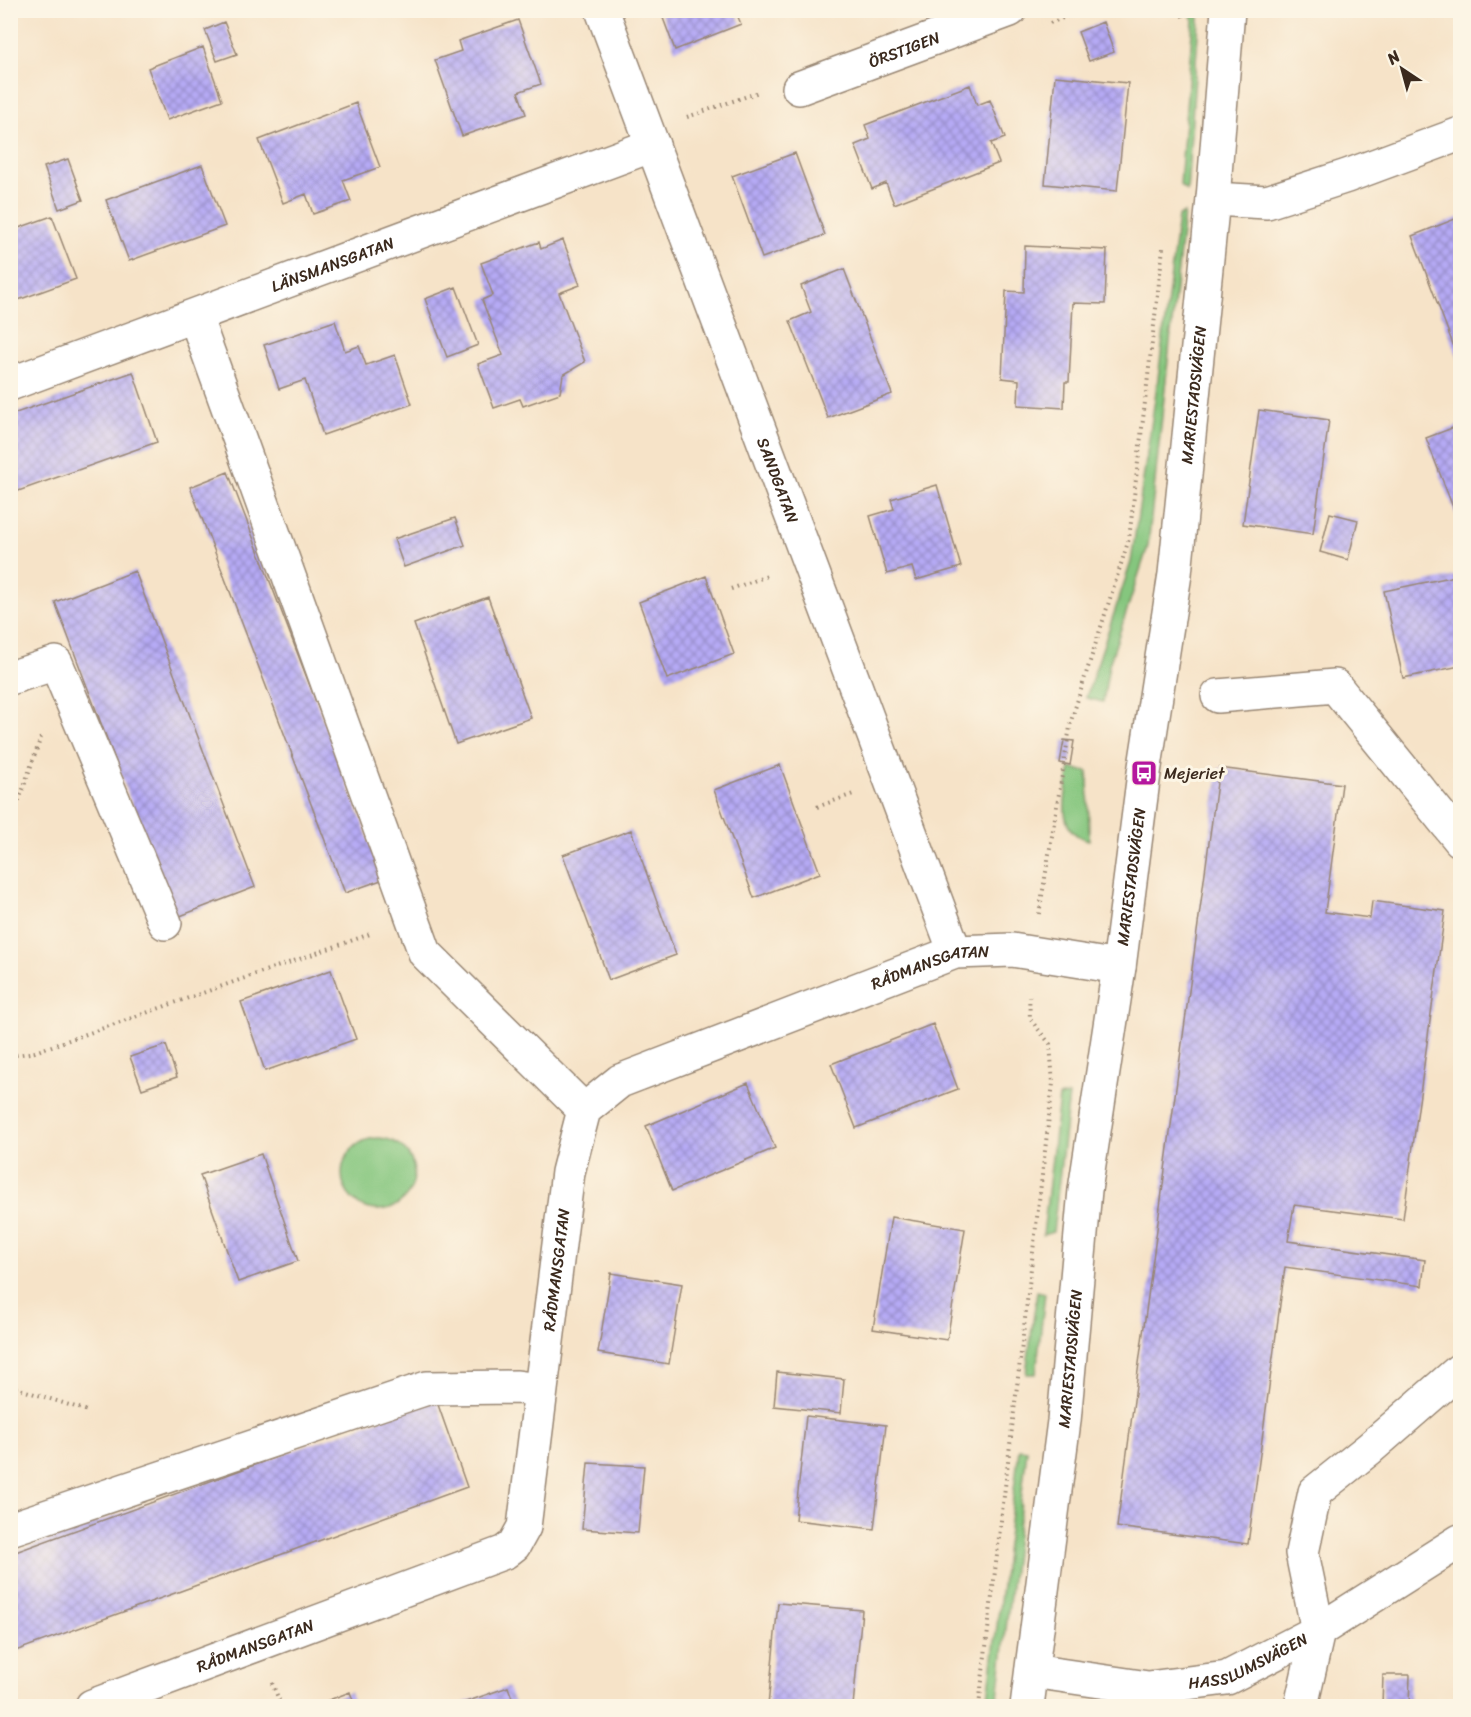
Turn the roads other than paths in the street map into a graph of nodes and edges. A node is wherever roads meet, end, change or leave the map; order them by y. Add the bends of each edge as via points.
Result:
1 (602, 10) edge
2 (1010, 10) edge
3 (1228, 10) edge
4 (799, 88) dead end
5 (1461, 134) edge
6 (653, 145) junction
7 (1213, 199) junction
8 (195, 316) junction
9 (10, 384) edge
10 (10, 678) edge
11 (1218, 696) dead end
12 (1461, 840) edge
13 (165, 923) dead end
14 (955, 951) junction
15 (1119, 967) junction
16 (584, 1110) junction
17 (1461, 1370) edge
18 (540, 1390) junction
19 (10, 1529) edge
20 (1461, 1541) edge
21 (1318, 1631) junction
22 (1032, 1671) junction
23 (92, 1707) edge
24 (1027, 1707) edge
25 (1301, 1707) edge

1 - 6 street, SANDGATAN
2 - 4 street, ÖRSTIGEN
3 - 7 street, MARIESTADSVÄGEN
5 - 7 street via 1267,201
6 - 8 street, LÄNSMANSGATAN
6 - 14 street, SANDGATAN
7 - 15 street, MARIESTADSVÄGEN via 1175,574
8 - 9 street, LÄNSMANSGATAN
8 - 16 street via 425,953
10 - 13 street via 57,663
11 - 12 street via 1335,686
14 - 15 street, RÅDMANSGATAN via 1012,950
14 - 16 street, RÅDMANSGATAN via 620,1081
15 - 22 street, MARIESTADSVÄGEN via 1085,1190 1064,1421
16 - 18 street, RÅDMANSGATAN via 568,1172
17 - 21 street via 1315,1492 1302,1553
18 - 19 street via 427,1388
18 - 23 street, RÅDMANSGATAN via 524,1527 505,1552
20 - 21 street, HASSLUMSVÄGEN
21 - 22 street, HASSLUMSVÄGEN via 1227,1678 1148,1688
21 - 25 street, HASSLUMSVÄGEN
22 - 24 street, MARIESTADSVÄGEN

